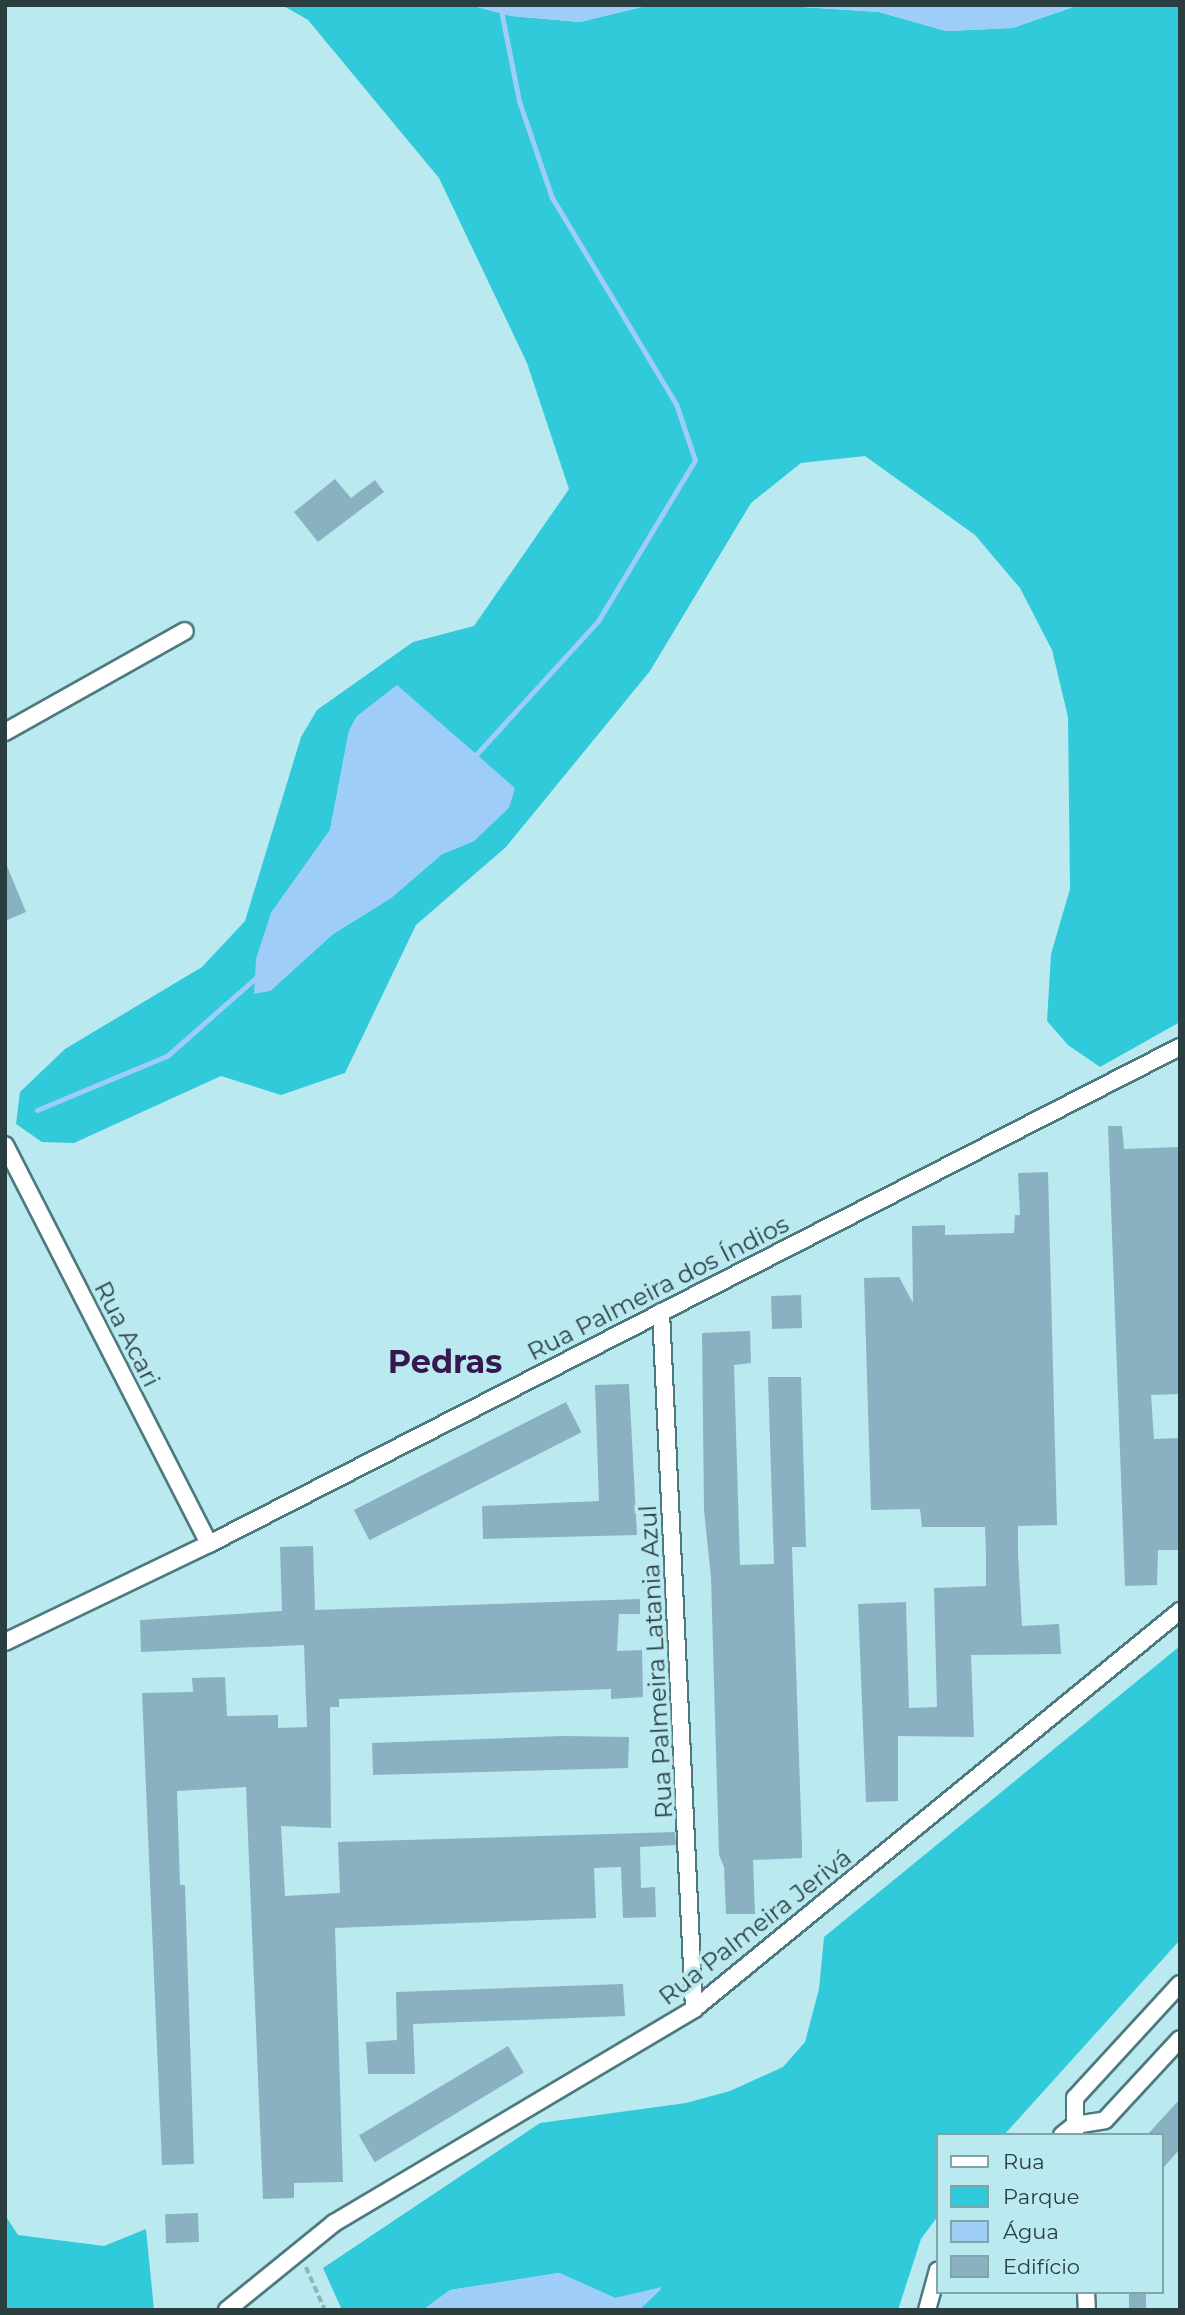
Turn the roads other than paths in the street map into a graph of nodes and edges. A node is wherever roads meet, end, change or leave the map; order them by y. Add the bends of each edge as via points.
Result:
1 (185, 631) dead end
2 (5, 732) edge
3 (1180, 1047) edge
4 (5, 1145) edge
5 (661, 1312) junction
6 (209, 1544) junction
7 (1180, 1611) edge
8 (5, 1642) edge
9 (1180, 1984) edge
10 (694, 2009) junction
11 (1180, 2039) edge
12 (1071, 2132) edge
13 (936, 2277) edge
14 (227, 2310) edge
15 (927, 2310) edge

1 - 2 street
3 - 5 street, Rua Palmeira dos Índios
4 - 6 street, Rua Acari
5 - 6 street, Rua Palmeira dos Índios
5 - 10 street, Rua Palmeira Latania Azul
6 - 8 street, Rua Palmeira dos Índios
7 - 10 street, Rua Palmeira Jerivá
9 - 12 street via 1075,2098
10 - 14 street, Rua Palmeira Jerivá via 334,2223
11 - 12 street via 1105,2120
13 - 15 street

